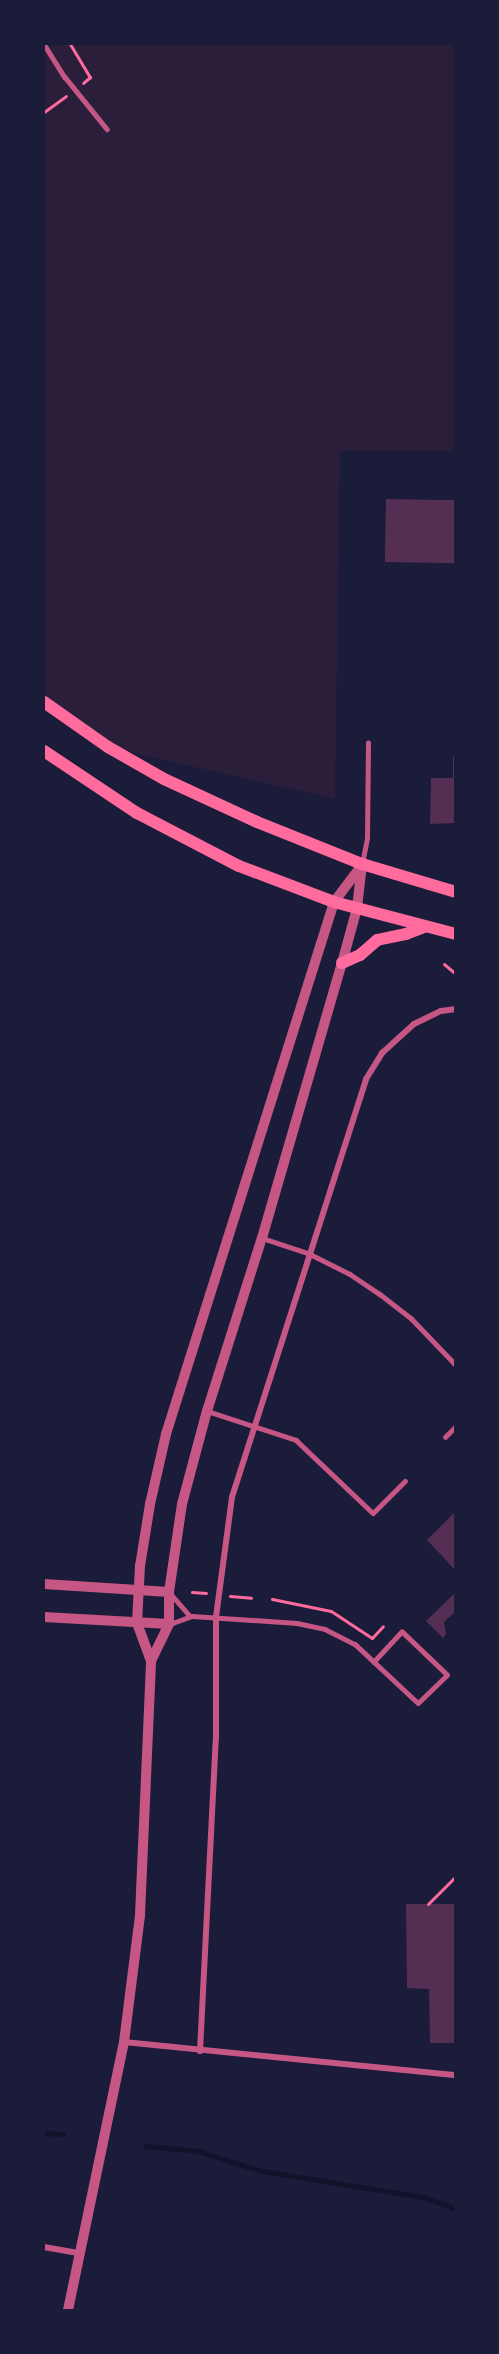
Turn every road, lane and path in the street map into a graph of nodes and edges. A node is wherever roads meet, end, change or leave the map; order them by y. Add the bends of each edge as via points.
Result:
1 (44, 44) edge
2 (107, 129) dead end
3 (44, 702) edge
4 (368, 743) dead end
5 (44, 750) edge
6 (362, 864) junction
7 (456, 892) edge
8 (334, 902) junction
9 (357, 908) junction
10 (424, 927) junction
11 (456, 934) edge
12 (342, 963) junction
13 (444, 964) dead end
14 (456, 974) edge
15 (456, 1009) edge
16 (262, 1238) junction
17 (308, 1253) junction
18 (456, 1365) edge
19 (207, 1411) junction
20 (253, 1424) junction
21 (456, 1426) edge
22 (445, 1437) dead end
23 (405, 1481) dead end
24 (44, 1584) edge
25 (139, 1590) junction
26 (169, 1592) junction
27 (192, 1592) dead end
28 (206, 1593) dead end
29 (228, 1596) dead end
30 (250, 1598) dead end
31 (272, 1599) dead end
32 (190, 1616) junction
33 (44, 1617) edge
34 (216, 1617) junction
35 (136, 1623) junction
36 (169, 1624) junction
37 (383, 1626) dead end
38 (151, 1661) junction
39 (374, 1662) junction
40 (456, 1876) edge
41 (428, 1904) dead end
42 (124, 2042) junction
43 (200, 2051) junction
44 (456, 2075) edge
45 (44, 2247) edge
46 (79, 2253) junction
47 (68, 2310) edge

1 - 2 lane
3 - 6 main road via 108,747 164,779
4 - 6 lane via 367,838
5 - 8 main road via 136,813 239,866
6 - 7 main road
6 - 8 street
6 - 9 street
8 - 9 main road
8 - 25 street via 166,1434 150,1504
9 - 10 main road
9 - 12 street
10 - 11 main road
10 - 12 main road via 377,940 360,955
12 - 16 street
13 - 14 path
15 - 17 street via 441,1011 414,1024 382,1053 366,1078
16 - 17 lane
16 - 19 street
17 - 18 lane via 380,1294 411,1318
17 - 20 street
19 - 20 lane
19 - 26 street via 182,1504
20 - 23 lane via 296,1440 373,1514
20 - 34 street via 232,1497
21 - 22 lane
24 - 25 street
25 - 26 street
25 - 35 street
26 - 32 lane
26 - 36 street
27 - 28 path
29 - 30 path
31 - 37 path via 331,1611 372,1638
32 - 34 lane
32 - 36 lane
33 - 35 street
34 - 39 lane via 325,1629 355,1644
34 - 43 street via 216,1738
35 - 36 street
35 - 38 street
36 - 38 street
38 - 42 street via 140,1915
39 - 39 lane via 402,1632 447,1674 418,1703
40 - 41 path
42 - 43 street
42 - 46 street
43 - 44 street
45 - 46 street
46 - 47 street

